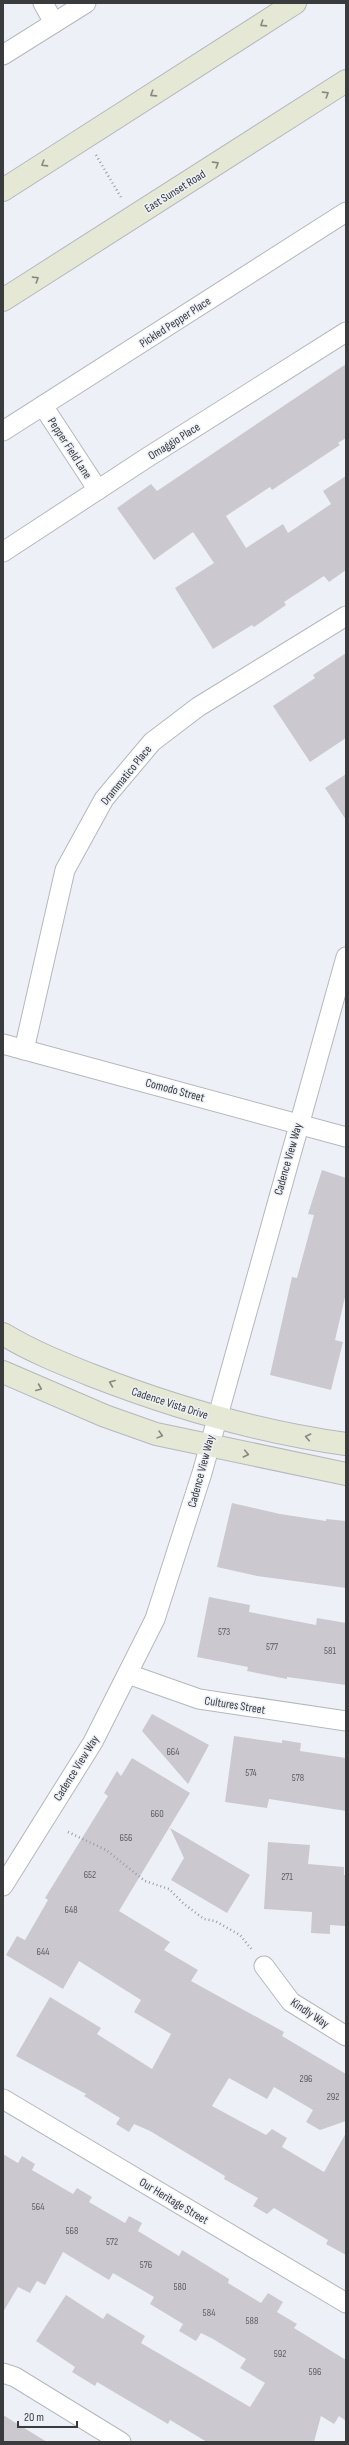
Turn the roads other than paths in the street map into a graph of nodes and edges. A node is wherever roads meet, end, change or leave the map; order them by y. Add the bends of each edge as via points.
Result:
1 (43, 3) edge
2 (86, 3) edge
3 (296, 3) edge
4 (54, 23) junction
5 (3, 55) edge
6 (346, 82) edge
7 (3, 190) edge
8 (346, 212) edge
9 (3, 300) edge
10 (346, 332) edge
11 (43, 406) junction
12 (3, 431) edge
13 (98, 490) junction
14 (3, 552) edge
15 (346, 616) edge
16 (346, 957) edge
17 (3, 1044) edge
18 (24, 1050) junction
19 (298, 1124) junction
20 (346, 1137) edge
21 (3, 1334) edge
22 (3, 1372) edge
23 (216, 1418) junction
24 (346, 1444) edge
25 (208, 1447) junction
26 (346, 1474) edge
27 (128, 1674) junction
28 (346, 1721) edge
29 (3, 1886) edge
30 (264, 1966) road end
31 (346, 2036) edge
32 (3, 2099) edge
33 (346, 2303) edge
34 (3, 2373) edge
35 (121, 2442) edge

1 - 4 street
2 - 4 street
3 -> 7 main road
4 - 5 street
9 -> 6 main road, East Sunset Road
8 - 11 street, Pickled Pepper Place
10 - 13 street, Omaggio Place
11 - 12 street, Pickled Pepper Place
11 - 13 street, Pepper Field Lane
13 - 14 street, Omaggio Place
15 - 18 street, Drammatico Place via 198,706 152,742 104,799 65,870
16 - 19 street, Cadence View Way
17 - 18 street, Comodo Street
18 - 19 street, Comodo Street
19 - 20 street, Comodo Street
19 - 23 street, Cadence View Way
23 -> 21 main road, Cadence Vista Drive via 123,1388 31,1351
22 -> 25 main road via 105,1416 156,1434
24 -> 23 main road, Cadence Vista Drive
23 - 25 street, Cadence View Way
25 -> 26 main road
25 - 27 street, Cadence View Way via 185,1529 155,1619
27 - 28 street, Cultures Street via 199,1699
27 - 29 street, Cadence View Way via 93,1742
30 - 31 street, Kindly Way via 291,2002
32 - 33 street, Our Heritage Street
34 - 35 street via 16,2377

